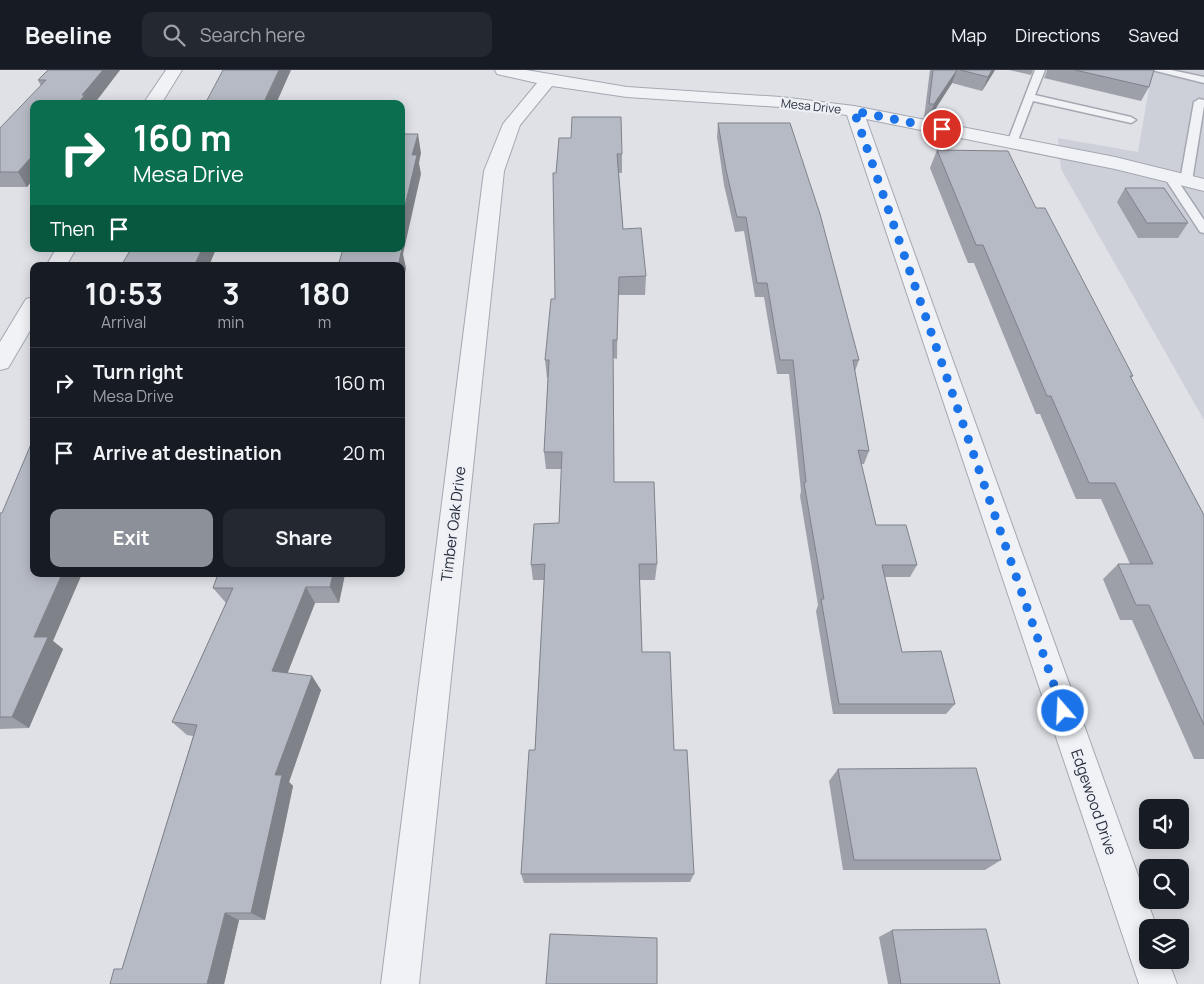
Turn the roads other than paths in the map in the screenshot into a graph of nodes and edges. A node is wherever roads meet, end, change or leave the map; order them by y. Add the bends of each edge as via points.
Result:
1 (174, 70) edge
2 (503, 70) edge
3 (1040, 70) edge
4 (1157, 70) edge
5 (548, 80) junction
6 (1204, 80) edge
7 (1030, 97) junction
8 (155, 100) edge
9 (1204, 103) edge
10 (854, 111) junction
11 (1131, 120) dead end
12 (1012, 143) junction
13 (1192, 146) junction
14 (1204, 149) edge
15 (1178, 179) junction
16 (1204, 185) edge
17 (1204, 229) edge
18 (30, 311) edge
19 (0, 362) edge
20 (1139, 929) edge
21 (1152, 969) edge
22 (400, 984) edge
23 (1158, 984) edge

1 - 8 street
2 - 5 street, Mesa Drive
3 - 7 lane
4 - 6 lane
5 - 10 street, Mesa Drive via 627,92 780,102
5 - 22 street, Timber Oak Drive via 512,124 494,171
7 - 11 lane
7 - 12 lane
9 - 13 lane via 1198,102
10 - 12 street, Mesa Drive
10 - 20 street, Edgewood Drive
12 - 15 street, Mesa Drive
13 - 14 lane
13 - 15 lane
15 - 16 street, Mesa Drive
15 - 17 lane
18 - 19 street
21 - 23 street

